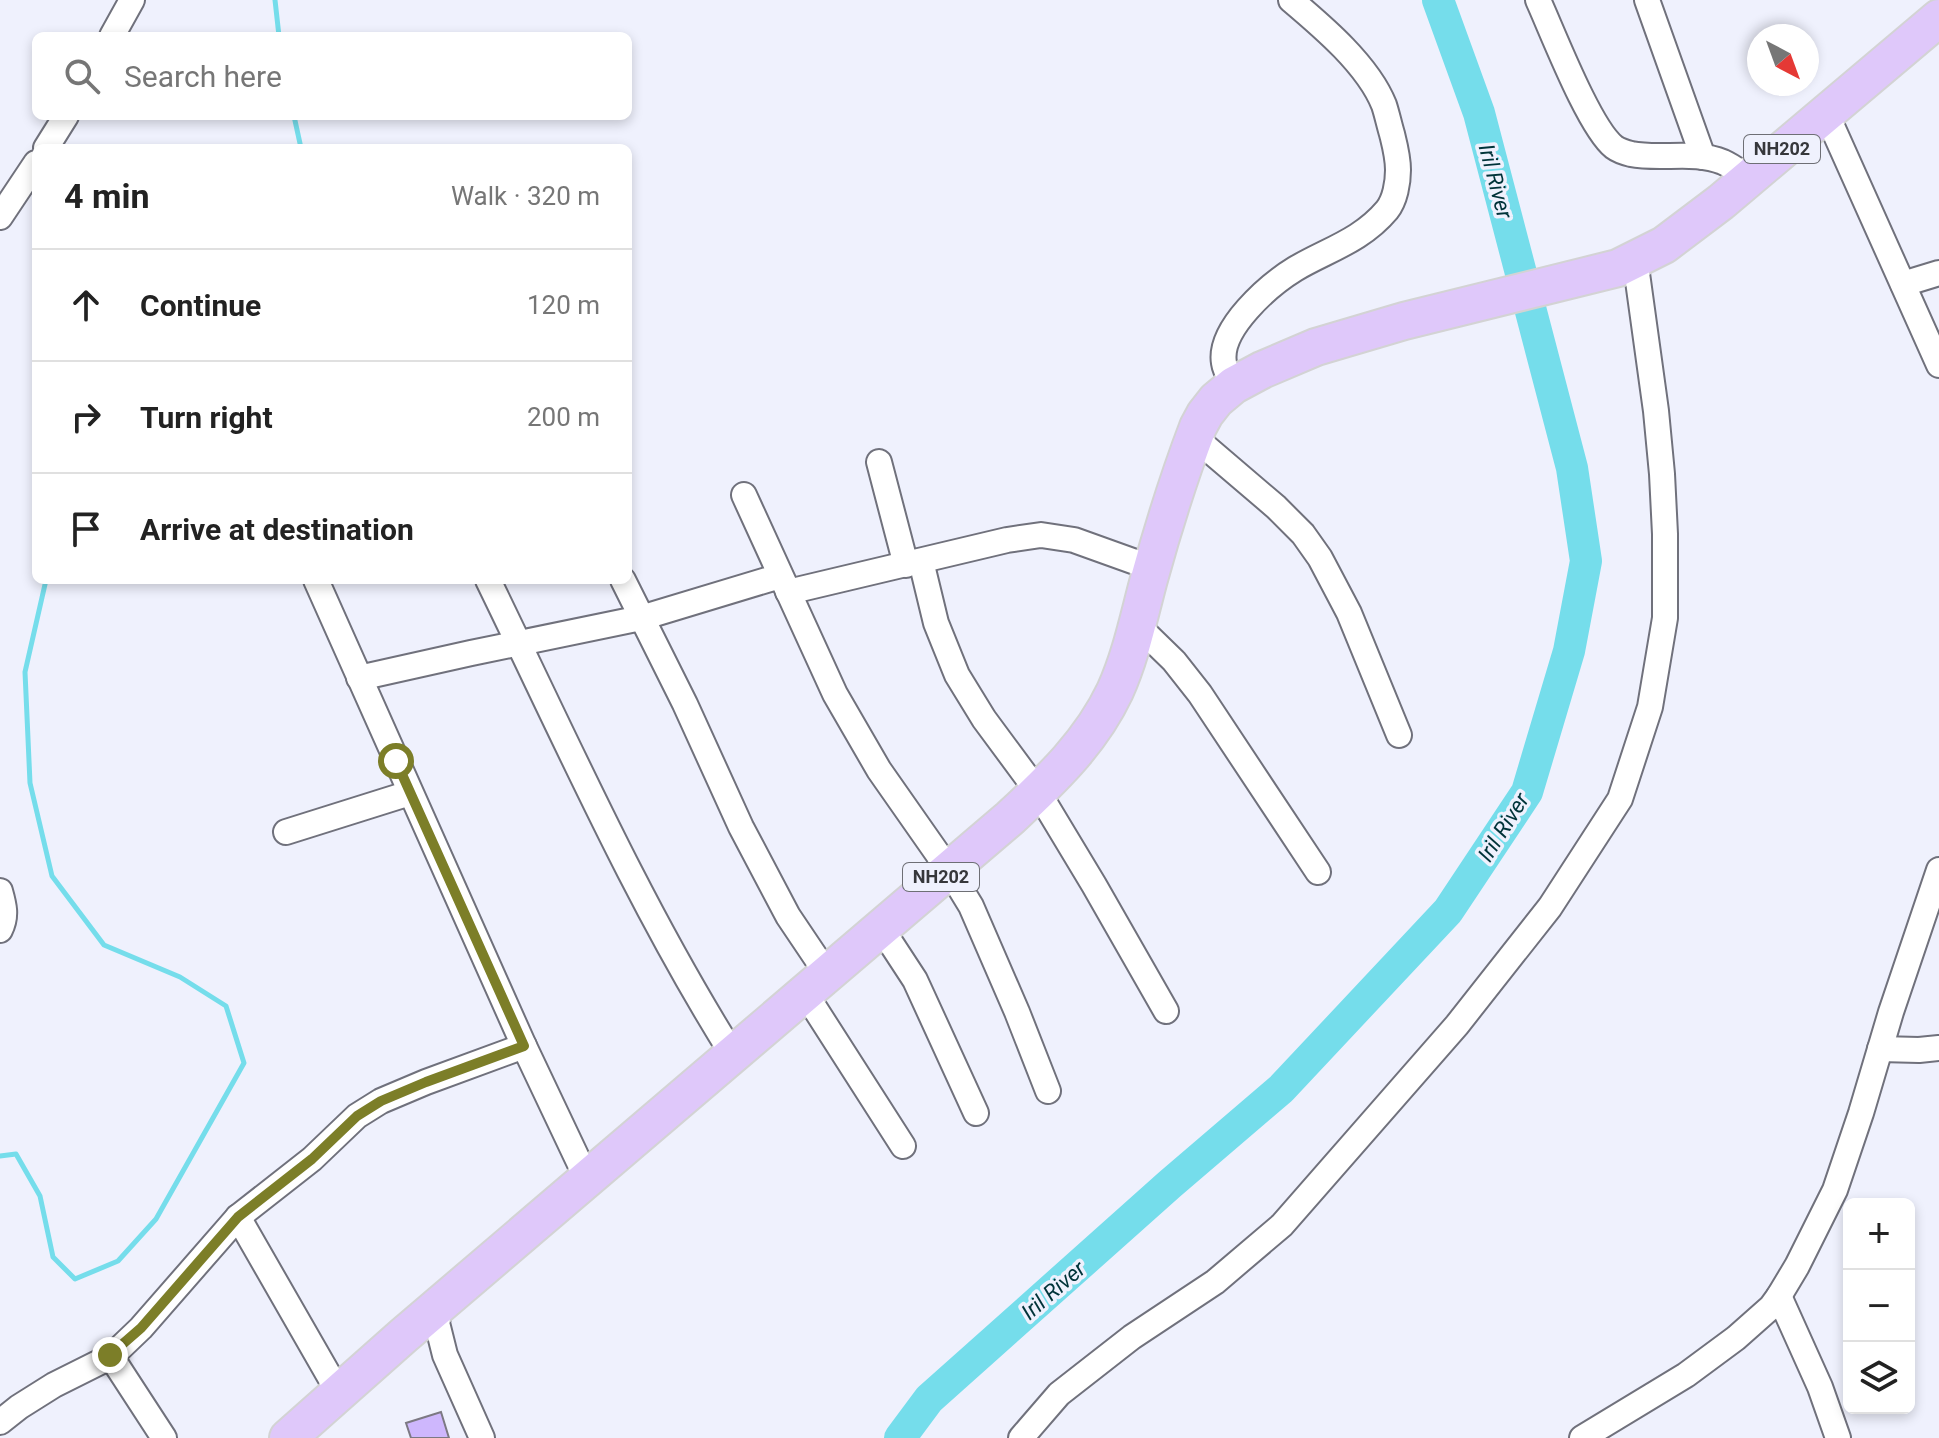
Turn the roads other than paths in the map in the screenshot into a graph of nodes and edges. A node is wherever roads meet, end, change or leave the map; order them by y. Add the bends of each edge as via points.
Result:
1 (132, 0) edge
2 (1291, 0) edge
3 (1538, 0) edge
4 (1647, 0) edge
5 (1939, 18) edge
6 (114, 32) edge
7 (1826, 113) junction
8 (64, 120) edge
9 (48, 144) edge
10 (1703, 157) junction
11 (32, 169) edge
12 (1749, 178) junction
13 (0, 217) edge
14 (1626, 263) junction
15 (1939, 273) edge
16 (1903, 284) junction
17 (1939, 365) edge
18 (1234, 385) junction
19 (1194, 437) junction
20 (879, 462) dead end
21 (744, 495) dead end
22 (914, 563) junction
23 (1152, 568) junction
24 (318, 584) edge
25 (490, 584) edge
26 (625, 584) edge
27 (784, 584) junction
28 (641, 618) junction
29 (1137, 625) junction
30 (518, 644) junction
31 (359, 678) junction
32 (1399, 735) dead end
33 (1038, 792) junction
34 (410, 793) junction
35 (286, 832) dead end
36 (949, 870) junction
37 (1939, 870) edge
38 (1318, 872) dead end
39 (0, 891) edge
40 (1931, 917) edge
41 (881, 928) junction
42 (0, 930) edge
43 (816, 983) junction
44 (1166, 1011) dead end
45 (524, 1046) junction
46 (1939, 1048) edge
47 (1880, 1049) junction
48 (733, 1055) junction
49 (1048, 1091) dead end
50 (976, 1113) dead end
51 (903, 1146) dead end
52 (587, 1179) junction
53 (238, 1217) junction
54 (1779, 1296) junction
55 (440, 1305) junction
56 (110, 1355) junction
57 (339, 1393) junction
58 (0, 1422) edge
59 (164, 1438) edge
60 (288, 1438) edge
61 (482, 1438) edge
62 (1021, 1438) edge
63 (1582, 1438) edge
64 (1838, 1438) edge

1 - 6 street
2 - 18 street via 1368,77 1383,104 1398,157 1398,184 1389,208 1368,228 1294,269 1232,328 1223,361
3 - 10 street via 1587,107 1615,148 1631,154
4 - 10 street
5 - 7 highway, NH202
7 - 12 highway, NH202
7 - 16 street
8 - 9 street
10 - 12 street
11 - 13 street
12 - 14 highway, NH202 via 1664,245
14 - 18 highway, NH202 via 1316,347
14 - 62 street via 1656,411 1665,618 1650,707 1620,799 1550,907 1466,1013 1282,1225 1215,1282 1059,1394
15 - 16 street
16 - 17 street
18 - 19 highway, NH202 via 1205,414
19 - 23 highway, NH202
19 - 32 street via 1276,507 1320,558 1349,613
20 - 22 street
21 - 27 street
22 - 23 street via 1041,535 1074,540
22 - 27 street
22 - 33 street via 957,675
23 - 29 highway, NH202
24 - 31 street
25 - 30 street
26 - 28 street
27 - 28 street
27 - 36 street via 835,694 879,770
28 - 30 street
28 - 43 street
29 - 33 highway, NH202 via 1114,691 1091,732
29 - 38 street via 1200,694
30 - 31 street
30 - 48 street via 627,865
31 - 34 street
33 - 36 highway, NH202
33 - 44 street
34 - 35 street
34 - 45 street
36 - 41 highway, NH202
36 - 49 street via 971,906
37 - 40 street
39 - 42 street via 5,910
40 - 47 street
41 - 43 highway, NH202
41 - 50 street via 915,980
43 - 48 highway, NH202
43 - 51 street
45 - 52 street
45 - 53 street via 381,1101
46 - 47 street
47 - 54 street via 1835,1190
48 - 52 highway, NH202
52 - 55 highway, NH202
53 - 56 street via 141,1328
53 - 57 street
54 - 63 street via 1736,1338 1686,1375
54 - 64 street
55 - 57 highway, NH202
55 - 61 street via 437,1323 445,1355
56 - 58 street
56 - 59 street
57 - 60 highway, NH202

